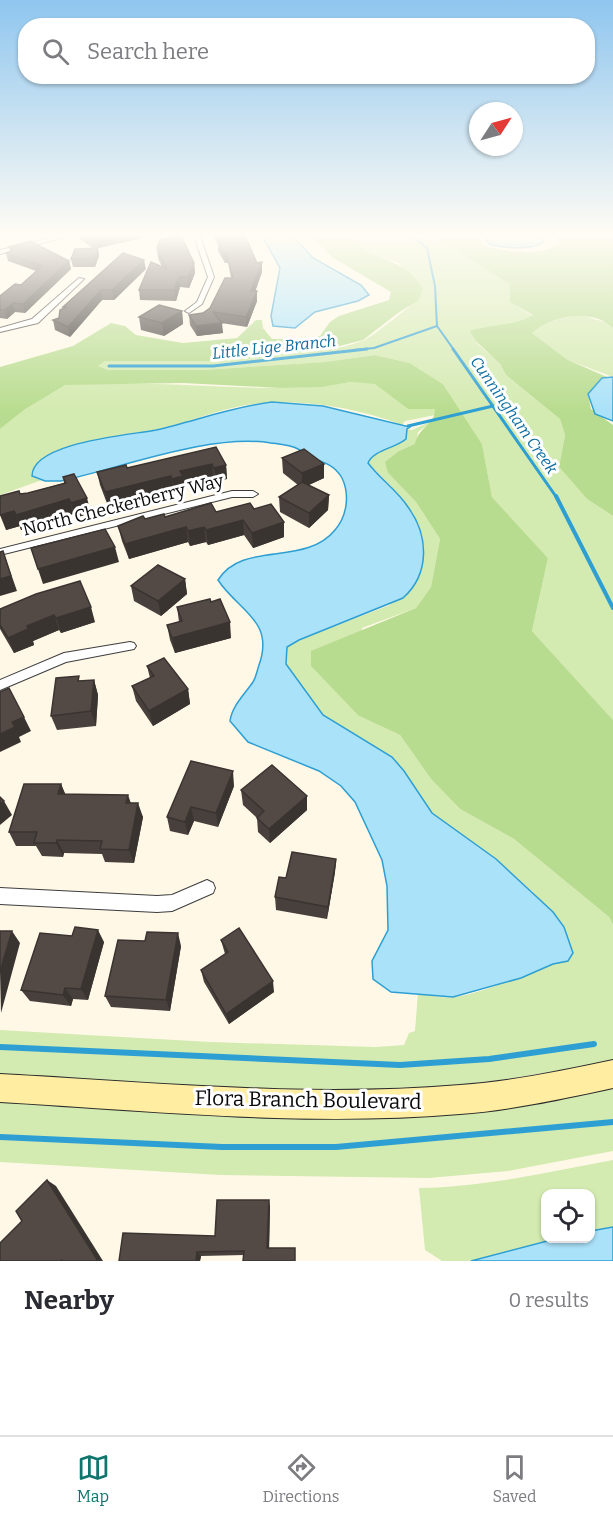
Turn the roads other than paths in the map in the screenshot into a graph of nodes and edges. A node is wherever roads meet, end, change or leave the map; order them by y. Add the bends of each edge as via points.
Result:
1 (64, 295) edge
2 (203, 295) edge
3 (189, 310) dead end
4 (0, 330) edge
5 (253, 494) dead end
6 (0, 552) edge
7 (130, 646) dead end
8 (0, 685) edge
9 (207, 888) dead end
10 (0, 896) edge
11 (613, 1074) edge
12 (0, 1088) edge

1 - 4 street via 35,321
2 - 3 street via 200,303
5 - 6 street, North Checkerberry Way via 232,494
7 - 8 street via 64,658
9 - 10 street via 172,903 157,904
11 - 12 street, Flora Branch Boulevard via 520,1092 353,1105

